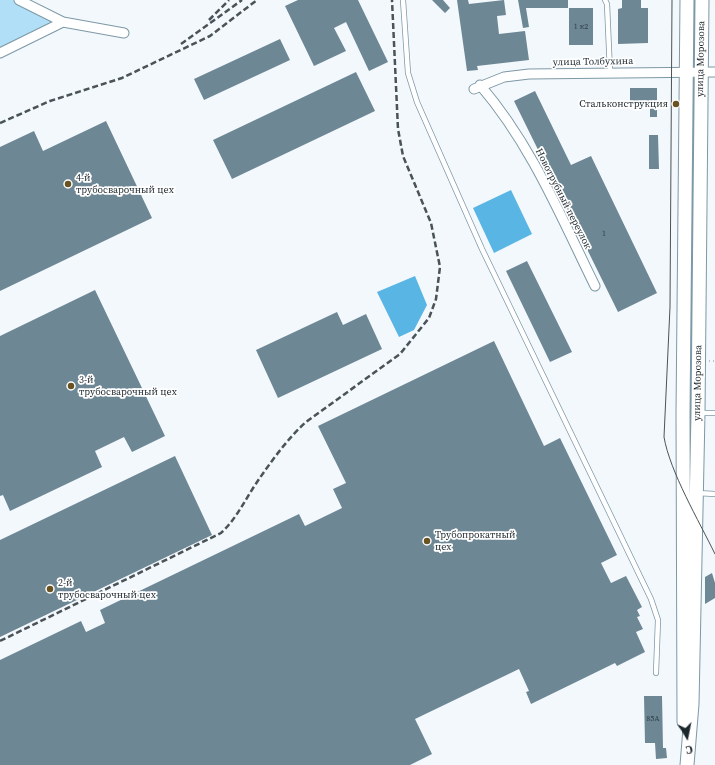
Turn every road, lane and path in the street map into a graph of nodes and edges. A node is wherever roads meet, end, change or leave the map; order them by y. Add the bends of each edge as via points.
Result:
1 (19, 0) edge
2 (403, 0) edge
3 (605, 0) edge
4 (687, 0) edge
5 (702, 0) edge
6 (63, 22) junction
7 (124, 33) dead end
8 (0, 53) edge
9 (610, 72) junction
10 (686, 72) junction
11 (701, 72) junction
12 (715, 72) edge
13 (477, 87) joint
14 (595, 286) dead end
15 (683, 337) junction
16 (699, 337) junction
17 (698, 412) junction
18 (682, 413) junction
19 (715, 413) edge
20 (696, 493) junction
21 (715, 494) edge
22 (656, 673) dead end
23 (687, 765) edge

1 - 6 street
2 - 22 lane via 408,73 417,102 482,249 651,598 658,620
3 - 9 lane
4 - 10 main road, улица Морозова
5 - 11 main road, улица Морозова
6 - 7 street
6 - 8 street
9 - 10 street, улица Толбухина
9 - 13 street, улица Толбухина via 516,75
10 - 11 street, улица Толбухина
10 - 15 main road, улица Морозова
11 - 12 street, улица Толбухина
11 - 16 main road, улица Морозова
13 - 14 street, Новотрубный переулок via 497,105 535,164
15 - 16 main road
15 - 18 main road, улица Морозова
16 - 17 main road, улица Морозова
17 - 18 main road
17 - 19 lane
17 - 20 main road, улица Морозова
18 - 23 main road, улица Морозова via 683,699
20 - 21 lane
20 - 23 main road, улица Морозова via 692,704

